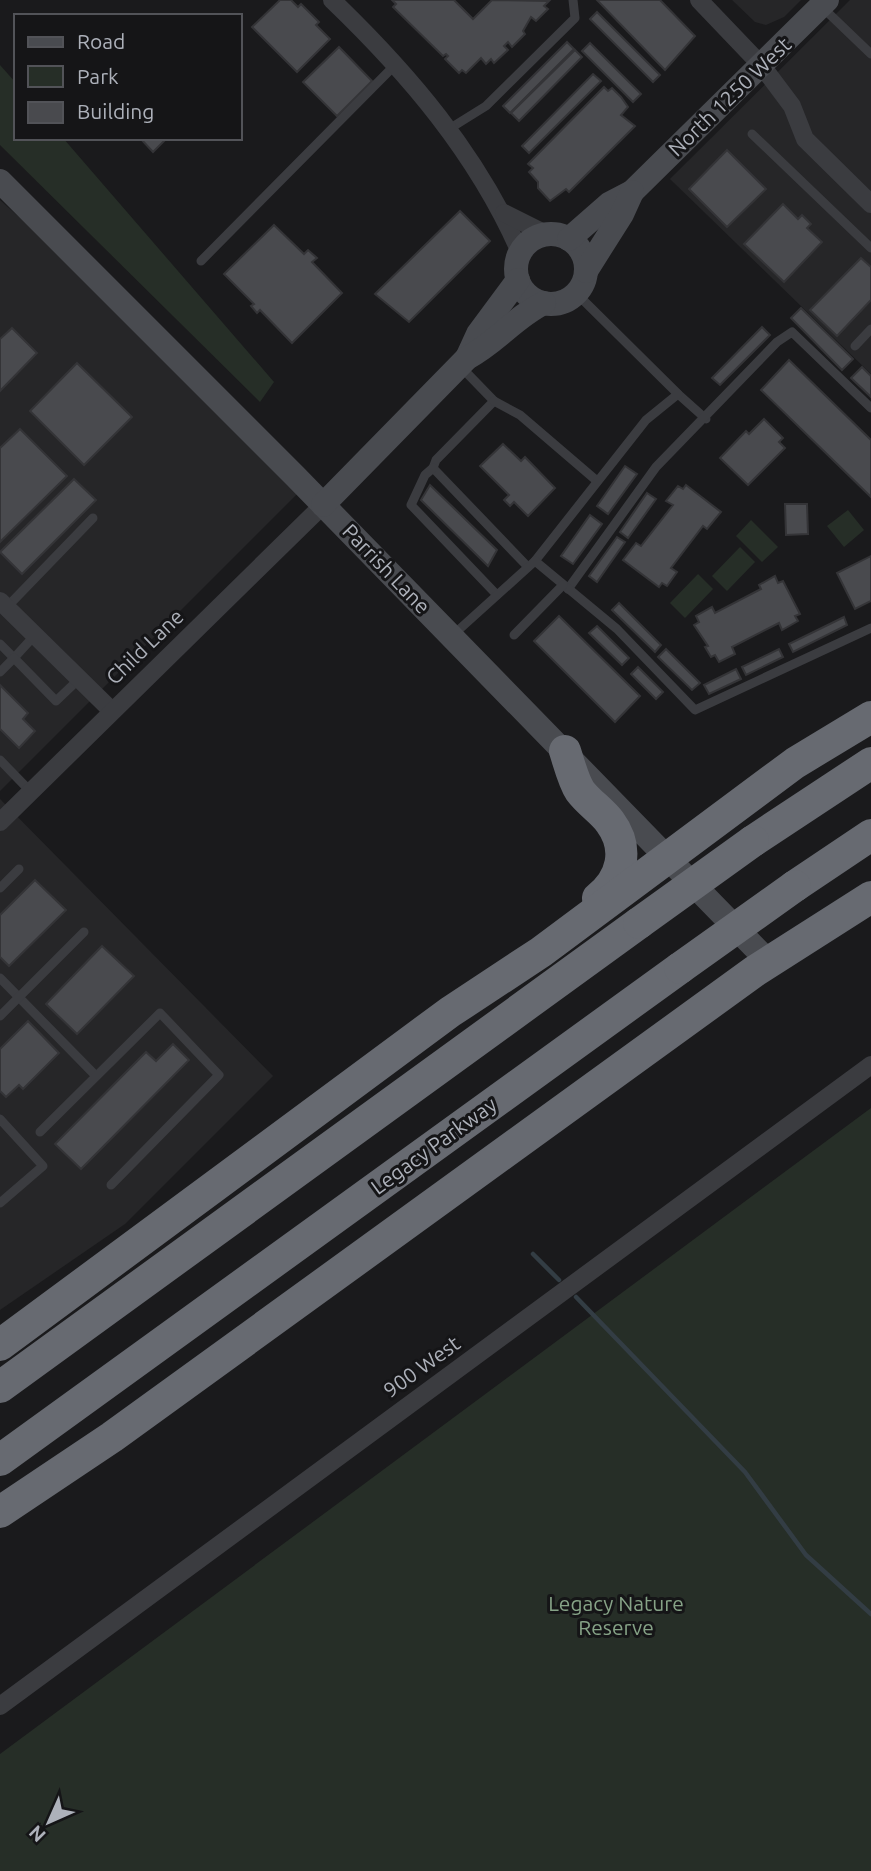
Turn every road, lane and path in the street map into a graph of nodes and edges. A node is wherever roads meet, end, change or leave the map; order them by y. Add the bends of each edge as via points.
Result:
1 (332, 0) edge
2 (573, 0) edge
3 (699, 0) edge
4 (824, 3) edge
5 (871, 54) edge
6 (396, 64) junction
7 (762, 66) junction
8 (449, 128) junction
9 (751, 134) dead end
10 (0, 181) edge
11 (632, 192) junction
12 (871, 204) edge
13 (504, 213) junction
14 (557, 237) junction
15 (871, 248) edge
16 (520, 252) junction
17 (201, 261) dead end
18 (517, 279) junction
19 (581, 282) junction
20 (544, 303) junction
21 (871, 329) edge
22 (855, 346) dead end
23 (463, 362) junction
24 (678, 394) junction
25 (494, 401) junction
26 (871, 408) edge
27 (706, 419) junction
28 (433, 468) junction
29 (597, 481) junction
30 (323, 505) junction
31 (93, 518) dead end
32 (531, 564) junction
33 (565, 587) junction
34 (497, 595) junction
35 (3, 604) edge
36 (871, 628) edge
37 (35, 635) junction
38 (514, 635) dead end
39 (451, 636) junction
40 (0, 644) edge
41 (14, 658) junction
42 (0, 672) edge
43 (79, 678) junction
44 (112, 711) junction
45 (871, 717) edge
46 (565, 751) junction
47 (0, 760) edge
48 (871, 763) edge
49 (31, 792) junction
50 (608, 794) junction
51 (0, 822) edge
52 (871, 835) edge
53 (669, 856) junction
54 (19, 869) dead end
55 (0, 888) edge
56 (622, 892) junction
57 (871, 897) edge
58 (84, 932) dead end
59 (769, 961) junction
60 (0, 978) edge
61 (19, 997) junction
62 (450, 1012) junction
63 (0, 1016) edge
64 (871, 1065) edge
65 (96, 1076) junction
66 (0, 1119) edge
67 (40, 1132) dead end
68 (111, 1185) dead end
69 (0, 1203) edge
70 (0, 1345) edge
71 (0, 1387) edge
72 (0, 1460) edge
73 (0, 1512) edge
74 (0, 1706) edge

1 - 6 street
2 - 8 lane via 575,18 486,106
3 - 7 street
4 - 5 lane
4 - 7 main road, North 1250 West
6 - 8 street
6 - 17 lane
7 - 11 main road, North 1250 West
7 - 12 street via 792,106 805,139
8 - 13 street
9 - 15 lane
10 - 30 main road, Parrish Lane
11 - 14 main road, North 1250 West
11 - 19 main road, North 1250 West
13 - 14 street
13 - 16 street
14 - 16 main road via 525,245
14 - 19 main road via 581,251
16 - 18 main road
18 - 20 main road via 528,295
18 - 23 main road
19 - 20 main road via 555,304
19 - 24 lane
20 - 23 main road
21 - 22 lane
23 - 25 lane
23 - 30 main road
24 - 27 lane
24 - 29 lane via 646,420
25 - 28 lane
25 - 29 lane via 520,415
26 - 27 lane via 792,332 777,342
27 - 33 lane via 656,467
28 - 32 lane
28 - 34 lane via 411,505
29 - 32 lane
30 - 39 main road, Parrish Lane
30 - 44 street, Child Lane
31 - 35 lane
32 - 33 lane
32 - 34 lane
33 - 36 lane via 617,629 695,710
33 - 38 lane
34 - 39 lane
35 - 37 street
37 - 41 lane
37 - 43 street
39 - 46 main road, Parrish Lane
40 - 41 lane
41 - 42 lane
41 - 43 lane via 56,701
43 - 44 street
44 - 49 street, Child Lane
45 - 53 highway via 795,763
46 - 50 main road, Parrish Lane
46 - 62 highway via 579,790 611,823 622,852 620,871 608,890
47 - 49 lane
48 - 71 highway, bridge via 753,841
49 - 51 street, Child Lane
50 - 53 main road, Parrish Lane
50 - 56 highway via 634,845 632,872
52 - 72 highway, Legacy Parkway, bridge
53 - 56 highway
53 - 59 main road, Parrish Lane
54 - 55 lane
56 - 62 highway via 541,953
57 - 59 highway
58 - 61 lane
59 - 73 highway via 112,1437
60 - 61 lane
61 - 63 lane
61 - 65 lane
62 - 70 highway
64 - 74 street, 900 West
65 - 67 lane
65 - 68 lane via 160,1013 219,1075
66 - 69 lane via 43,1166

